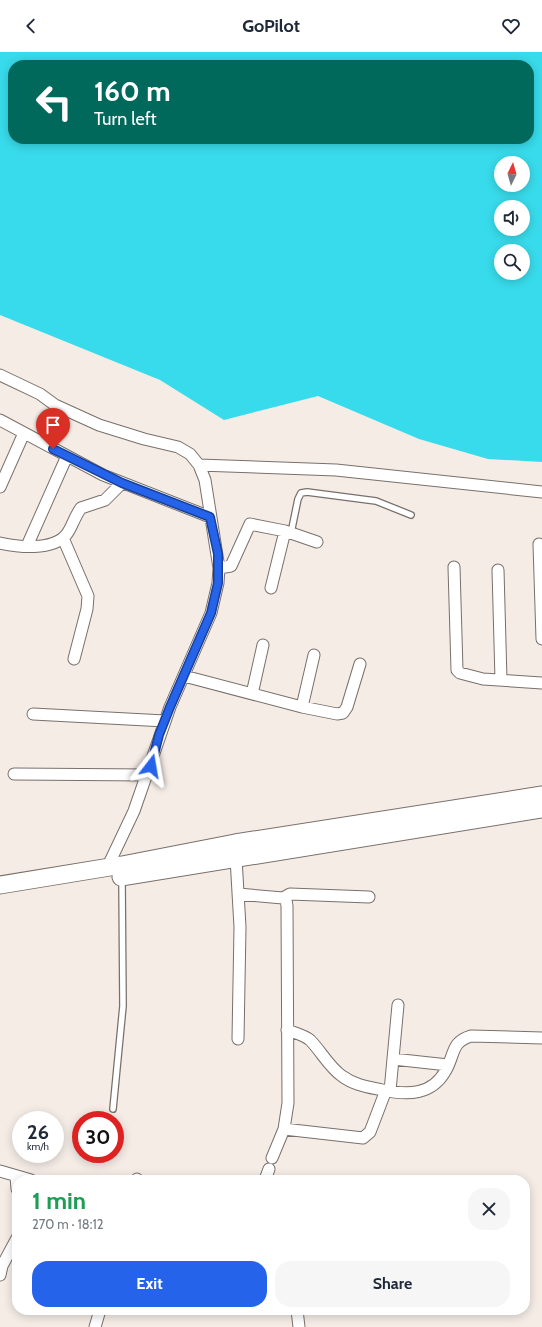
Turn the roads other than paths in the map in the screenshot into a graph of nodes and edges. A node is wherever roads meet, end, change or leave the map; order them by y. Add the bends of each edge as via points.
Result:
1 (0, 375) edge
2 (0, 422) edge
3 (24, 433) junction
4 (67, 456) junction
5 (199, 465) junction
6 (122, 483) junction
7 (0, 487) edge
8 (542, 492) edge
9 (411, 515) dead end
10 (210, 517) junction
11 (288, 532) junction
12 (63, 538) junction
13 (317, 542) dead end
14 (0, 543) edge
15 (540, 544) dead end
16 (28, 546) junction
17 (454, 567) dead end
18 (219, 568) junction
19 (498, 570) dead end
20 (271, 588) dead end
21 (542, 639) edge
22 (263, 645) dead end
23 (314, 655) dead end
24 (74, 659) dead end
25 (360, 664) dead end
26 (184, 676) junction
27 (501, 680) junction
28 (542, 683) edge
29 (252, 694) junction
30 (302, 707) junction
31 (33, 714) dead end
32 (165, 721) junction
33 (14, 774) dead end
34 (148, 775) junction
35 (542, 795) edge
36 (542, 809) edge
37 (236, 858) junction
38 (107, 868) junction
39 (122, 876) junction
40 (0, 884) edge
41 (238, 894) junction
42 (0, 896) edge
43 (369, 897) dead end
44 (283, 898) junction
45 (398, 1005) dead end
46 (288, 1030) junction
47 (542, 1038) edge
48 (238, 1039) dead end
49 (393, 1059) junction
50 (448, 1065) junction
51 (388, 1091) junction
52 (113, 1109) dead end
53 (284, 1128) junction
54 (0, 1171) edge
55 (13, 1175) edge
56 (267, 1175) edge
57 (12, 1247) edge
58 (0, 1275) edge
59 (99, 1315) edge
60 (298, 1315) edge
61 (95, 1327) edge
62 (299, 1327) edge

1 - 5 street via 99,425 178,447 190,454
2 - 3 street
3 - 4 street
3 - 7 street
4 - 6 street
4 - 16 street
5 - 8 street via 336,470
5 - 10 street via 205,480
6 - 10 street
6 - 12 street via 105,500 81,508
9 - 11 lane via 376,501 307,492 301,493 298,499
10 - 18 street
11 - 13 street
11 - 18 street via 250,524 231,566
11 - 20 street
12 - 16 street via 36,547
12 - 24 street via 88,596
14 - 16 street
15 - 21 street
17 - 27 street via 457,670 460,673
18 - 26 street via 211,613
19 - 27 street
22 - 29 street
23 - 30 street
25 - 30 street via 343,713
26 - 29 street
26 - 32 street
27 - 28 street
29 - 30 street
31 - 32 street
32 - 34 street
33 - 34 street
34 - 38 street
35 - 38 main road via 235,843
36 - 37 main road
37 - 39 main road
37 - 41 street
38 - 40 main road
39 - 42 main road
39 - 52 lane via 123,1006
41 - 44 street
41 - 48 street
43 - 44 street via 290,894
44 - 46 street via 287,906
45 - 49 street
46 - 51 street via 309,1040 342,1076 357,1084
46 - 53 street via 288,1103
47 - 50 street via 471,1036 461,1039 456,1044
49 - 50 street
49 - 51 street
50 - 51 street via 434,1085 425,1091
51 - 53 street via 370,1132 363,1138
53 - 56 street
54 - 55 street
57 - 58 street
59 - 61 street
60 - 62 street

